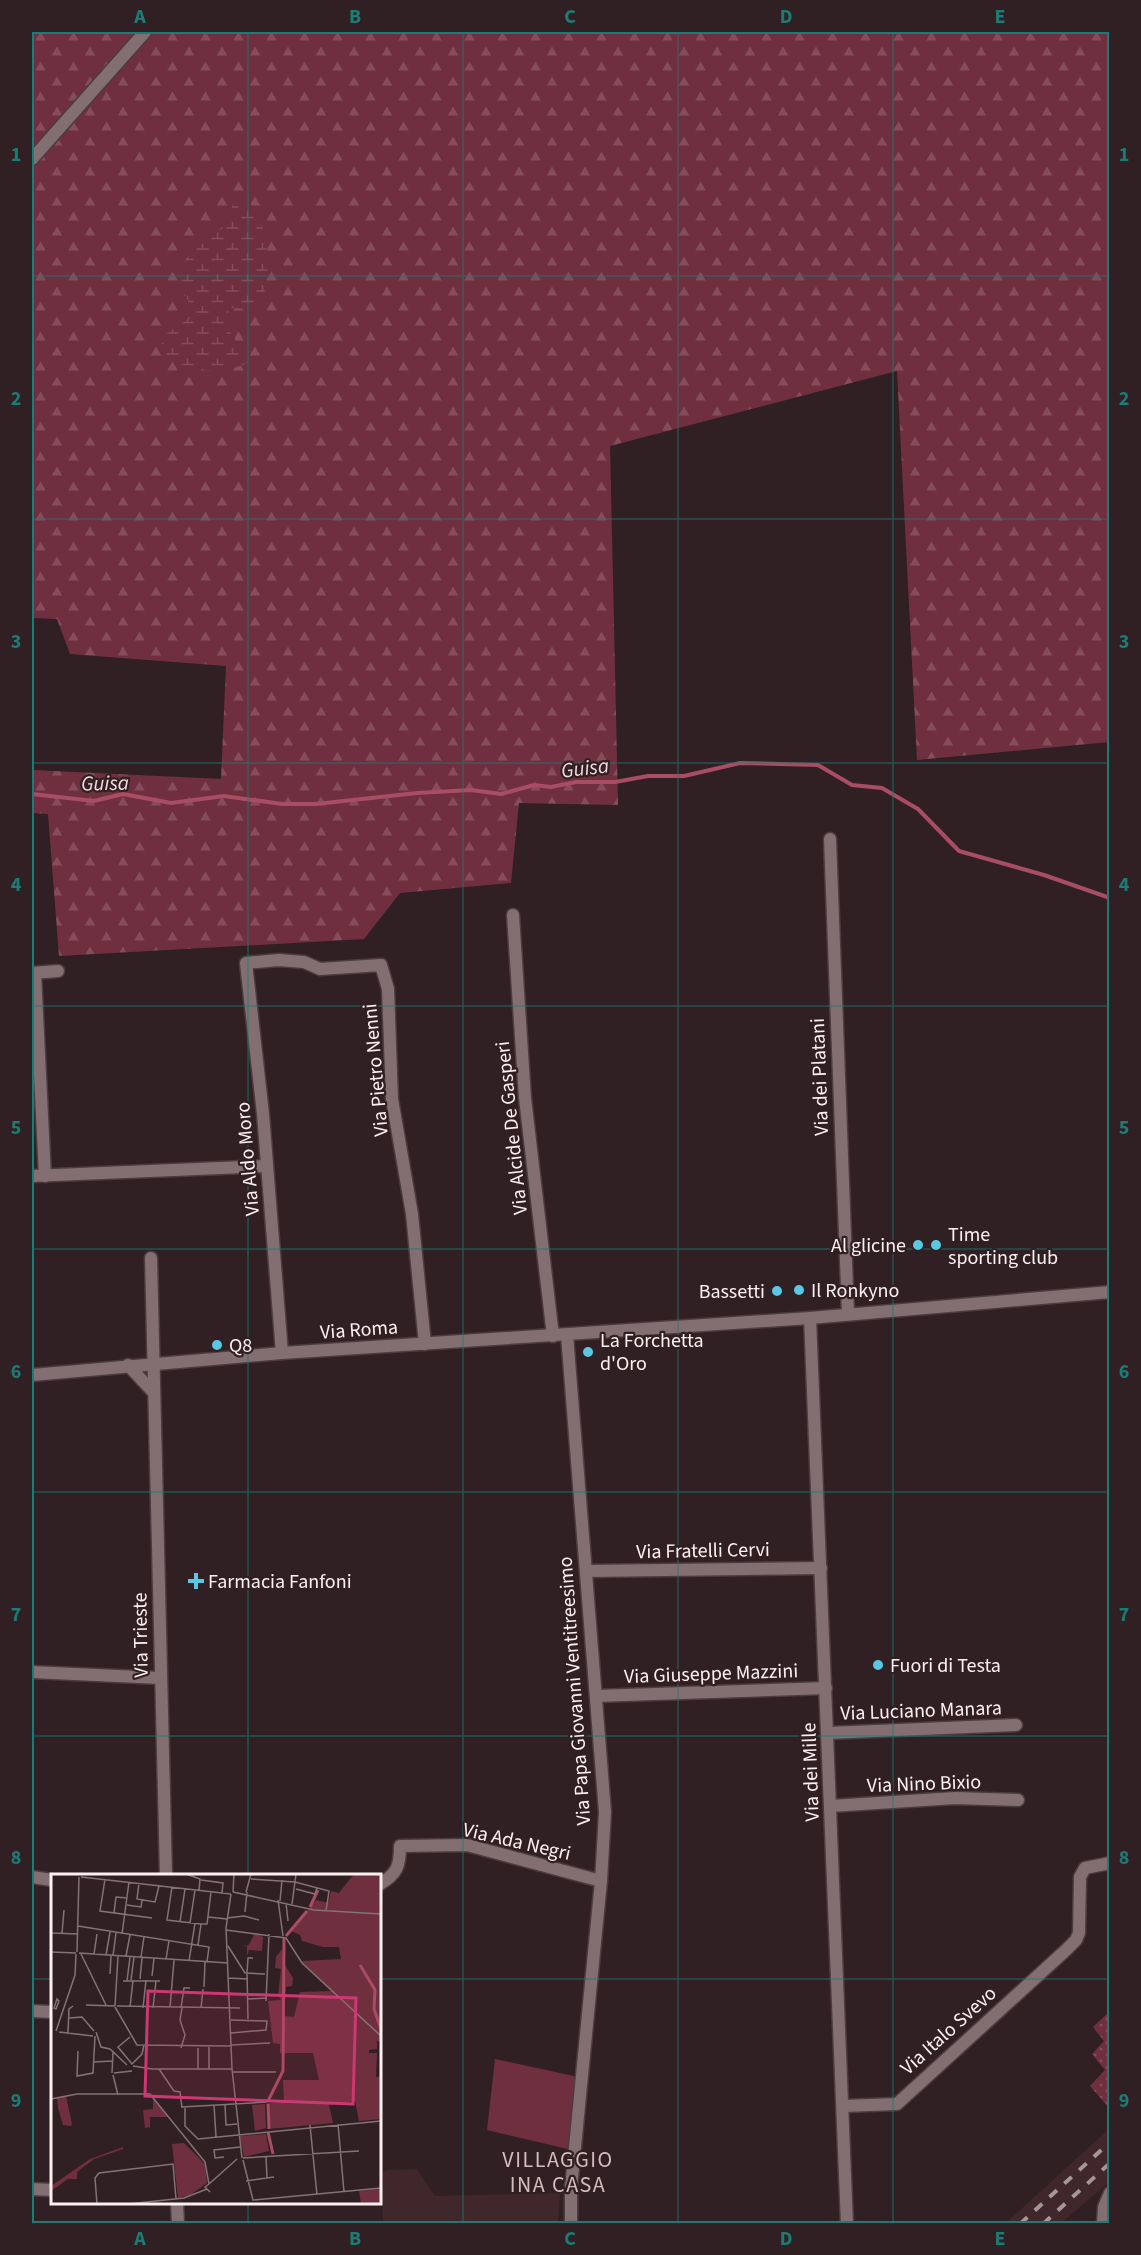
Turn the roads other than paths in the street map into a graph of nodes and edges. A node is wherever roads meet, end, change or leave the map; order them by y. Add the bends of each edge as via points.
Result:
1 (145, 32) edge
2 (32, 159) edge
3 (830, 839) dead end
4 (513, 915) dead end
5 (246, 963) joint
6 (58, 971) dead end
7 (33, 973) edge
8 (267, 1166) junction
9 (32, 1176) edge
10 (45, 1176) junction
11 (151, 1258) dead end
12 (1110, 1292) edge
13 (848, 1314) junction
14 (810, 1318) junction
15 (567, 1335) junction
16 (553, 1336) junction
17 (425, 1344) junction
18 (282, 1353) junction
19 (153, 1364) junction
20 (128, 1365) junction
21 (32, 1375) edge
22 (154, 1393) junction
23 (821, 1568) junction
24 (586, 1571) junction
25 (32, 1672) edge
26 (160, 1678) junction
27 (826, 1688) junction
28 (596, 1696) junction
29 (1016, 1725) dead end
30 (828, 1733) junction
31 (1018, 1800) dead end
32 (831, 1806) junction
33 (1110, 1863) edge
34 (166, 1874) edge
35 (32, 1877) edge
36 (51, 1880) edge
37 (601, 1881) junction
38 (381, 1883) edge
39 (32, 2011) edge
40 (51, 2012) edge
41 (843, 2106) junction
42 (32, 2189) edge
43 (51, 2190) edge
44 (1110, 2193) edge
45 (177, 2204) edge
46 (178, 2223) edge
47 (571, 2223) edge
48 (847, 2223) edge
49 (1103, 2223) edge

1 - 2 street
3 - 13 street, Via dei Platani
4 - 16 street, Via Alcide De Gasperi via 525,1098
5 - 8 street, Via Aldo Moro
5 - 17 street, Via Pietro Nenni via 279,960 303,962 320,969 381,965 388,988 392,1099 412,1214
6 - 7 street
7 - 10 street
8 - 10 street
8 - 18 street, Via Aldo Moro
9 - 10 street
11 - 19 street, Via Trieste
12 - 13 street, Via Roma
13 - 14 street, Via Roma
14 - 15 street, Via Roma
14 - 23 street, Via dei Mille
15 - 16 street, Via Roma
15 - 24 street, Via Papa Giovanni Ventitreesimo
16 - 17 street, Via Roma
17 - 18 street, Via Roma
18 - 19 street, Via Roma
19 - 20 street, Via Roma
19 - 22 street, Via Trieste
20 - 21 street, Via Roma
20 - 22 street
22 - 26 street, Via Trieste
23 - 24 street, Via Fratelli Cervi
23 - 27 street, Via dei Mille
24 - 28 street, Via Papa Giovanni Ventitreesimo
25 - 26 street
26 - 34 street, Via Trieste
27 - 28 street, Via Giuseppe Mazzini
27 - 30 street, Via dei Mille
28 - 37 street, Via Papa Giovanni Ventitreesimo via 605,1812
29 - 30 street, Via Luciano Manara
30 - 32 street, Via dei Mille
31 - 32 street, Via Nino Bixio via 956,1798
32 - 41 street, Via dei Mille
33 - 41 street, Via Italo Svevo via 1085,1868 1080,1877 1076,1940 897,2104
35 - 36 street
37 - 38 street, Via Ada Negri via 467,1845 422,1845 400,1846 400,1864 395,1875
37 - 47 street, Via Papa Giovanni Ventitreesimo via 571,2188
39 - 40 street
41 - 48 street, Via dei Mille
42 - 43 street
44 - 49 street
45 - 46 street

